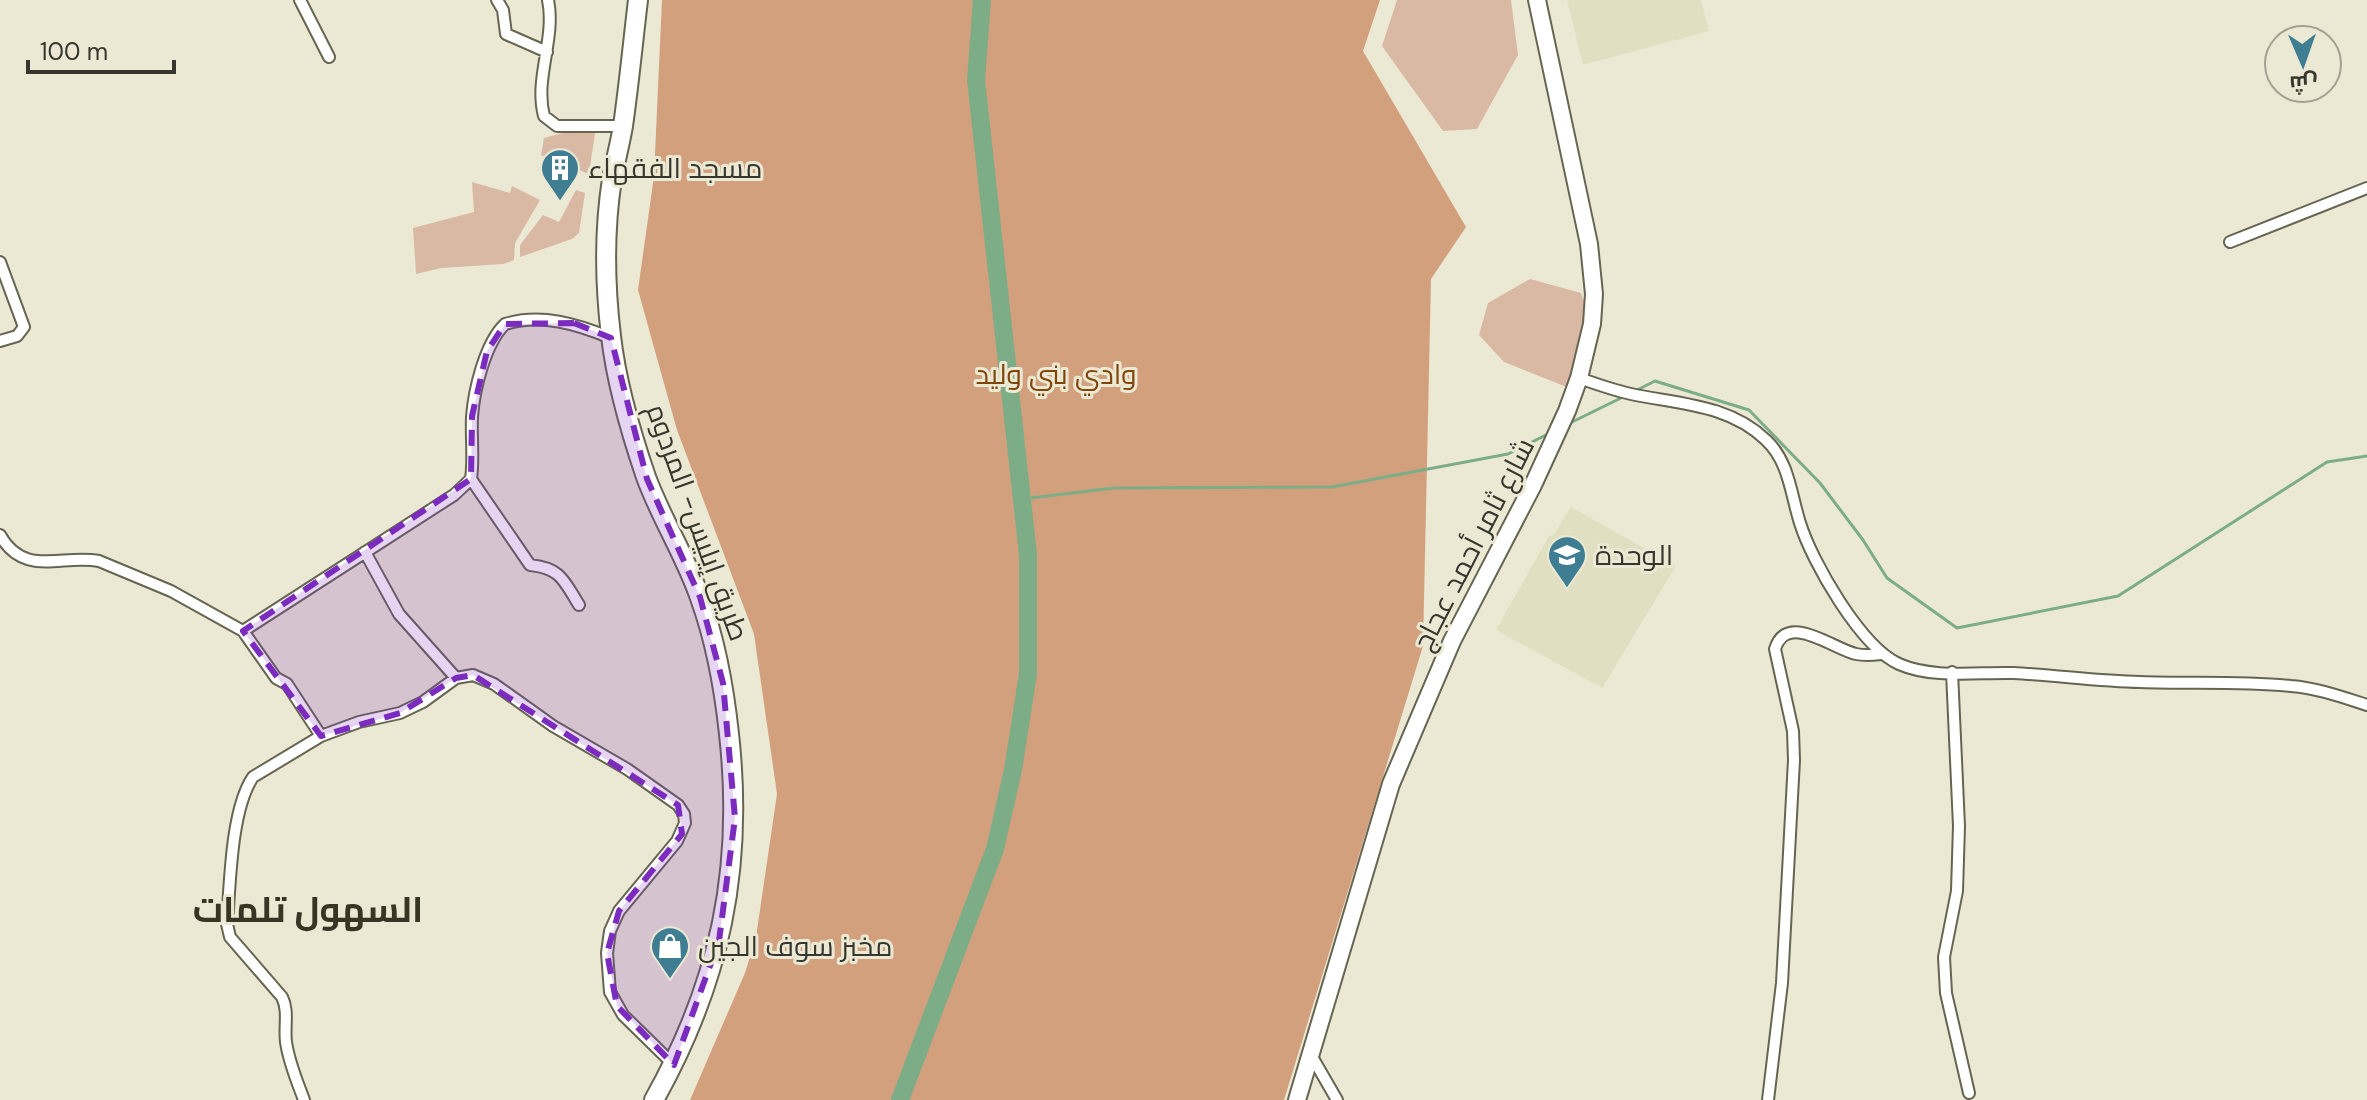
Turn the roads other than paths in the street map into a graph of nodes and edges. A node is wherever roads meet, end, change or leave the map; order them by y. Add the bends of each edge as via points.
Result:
1 (300, 0) edge
2 (497, 0) edge
3 (548, 0) edge
4 (638, 0) edge
5 (1537, 0) edge
6 (547, 52) junction
7 (329, 57) dead end
8 (623, 126) junction
9 (2367, 188) edge
10 (2230, 242) dead end
11 (0, 262) edge
12 (611, 338) junction
13 (0, 341) edge
14 (1579, 378) junction
15 (471, 479) junction
16 (0, 535) edge
17 (365, 552) junction
18 (579, 605) dead end
19 (243, 631) junction
20 (1882, 654) junction
21 (1952, 672) junction
22 (456, 678) junction
23 (2367, 705) edge
24 (321, 736) junction
25 (1310, 1053) junction
26 (674, 1065) junction
27 (1969, 1093) dead end
28 (304, 1100) edge
29 (654, 1100) edge
30 (1297, 1100) edge
31 (1337, 1100) edge
32 (1768, 1100) edge

1 - 7 street
2 - 6 street via 506,34
3 - 6 street
4 - 8 highway, طريق إيليس- المردوم
5 - 14 main road, شارع ثامر أحمد عجاج via 1591,259 1594,312
6 - 8 street via 542,109 548,121 557,126
8 - 12 highway, طريق إيليس- المردوم via 609,230
9 - 10 street
11 - 13 street via 24,327 17,336
12 - 15 street via 574,323 547,320 513,321 500,329 487,351 472,416
12 - 26 highway, طريق إيليس- المردوم via 647,479 714,638 733,770 733,864 719,941
14 - 20 street via 1629,394 1706,406 1767,440 1783,465 1807,541 1856,624
14 - 25 main road, شارع ثامر أحمد عجاج via 1533,485 1417,717 1391,784
15 - 17 street
15 - 18 street via 530,565 561,576
16 - 19 street via 25,559 99,561 171,591
17 - 19 street
17 - 22 street via 399,614
19 - 24 street
20 - 21 street via 1912,668
20 - 32 street via 1856,654 1801,633 1783,636 1775,649 1794,760 1782,983
21 - 23 street via 2291,686
21 - 27 street via 1959,826 1957,891 1944,957 1946,993
22 - 24 street via 400,713
22 - 26 street via 473,675 494,684 627,769 684,814 682,834 619,911 607,953 610,992 617,1006
24 - 28 street via 253,777 247,786 238,814 227,924 230,937 287,1008 289,1060
25 - 30 main road, شارع ثامر أحمد عجاج
25 - 31 street
26 - 29 highway, طريق إيليس- المردوم

